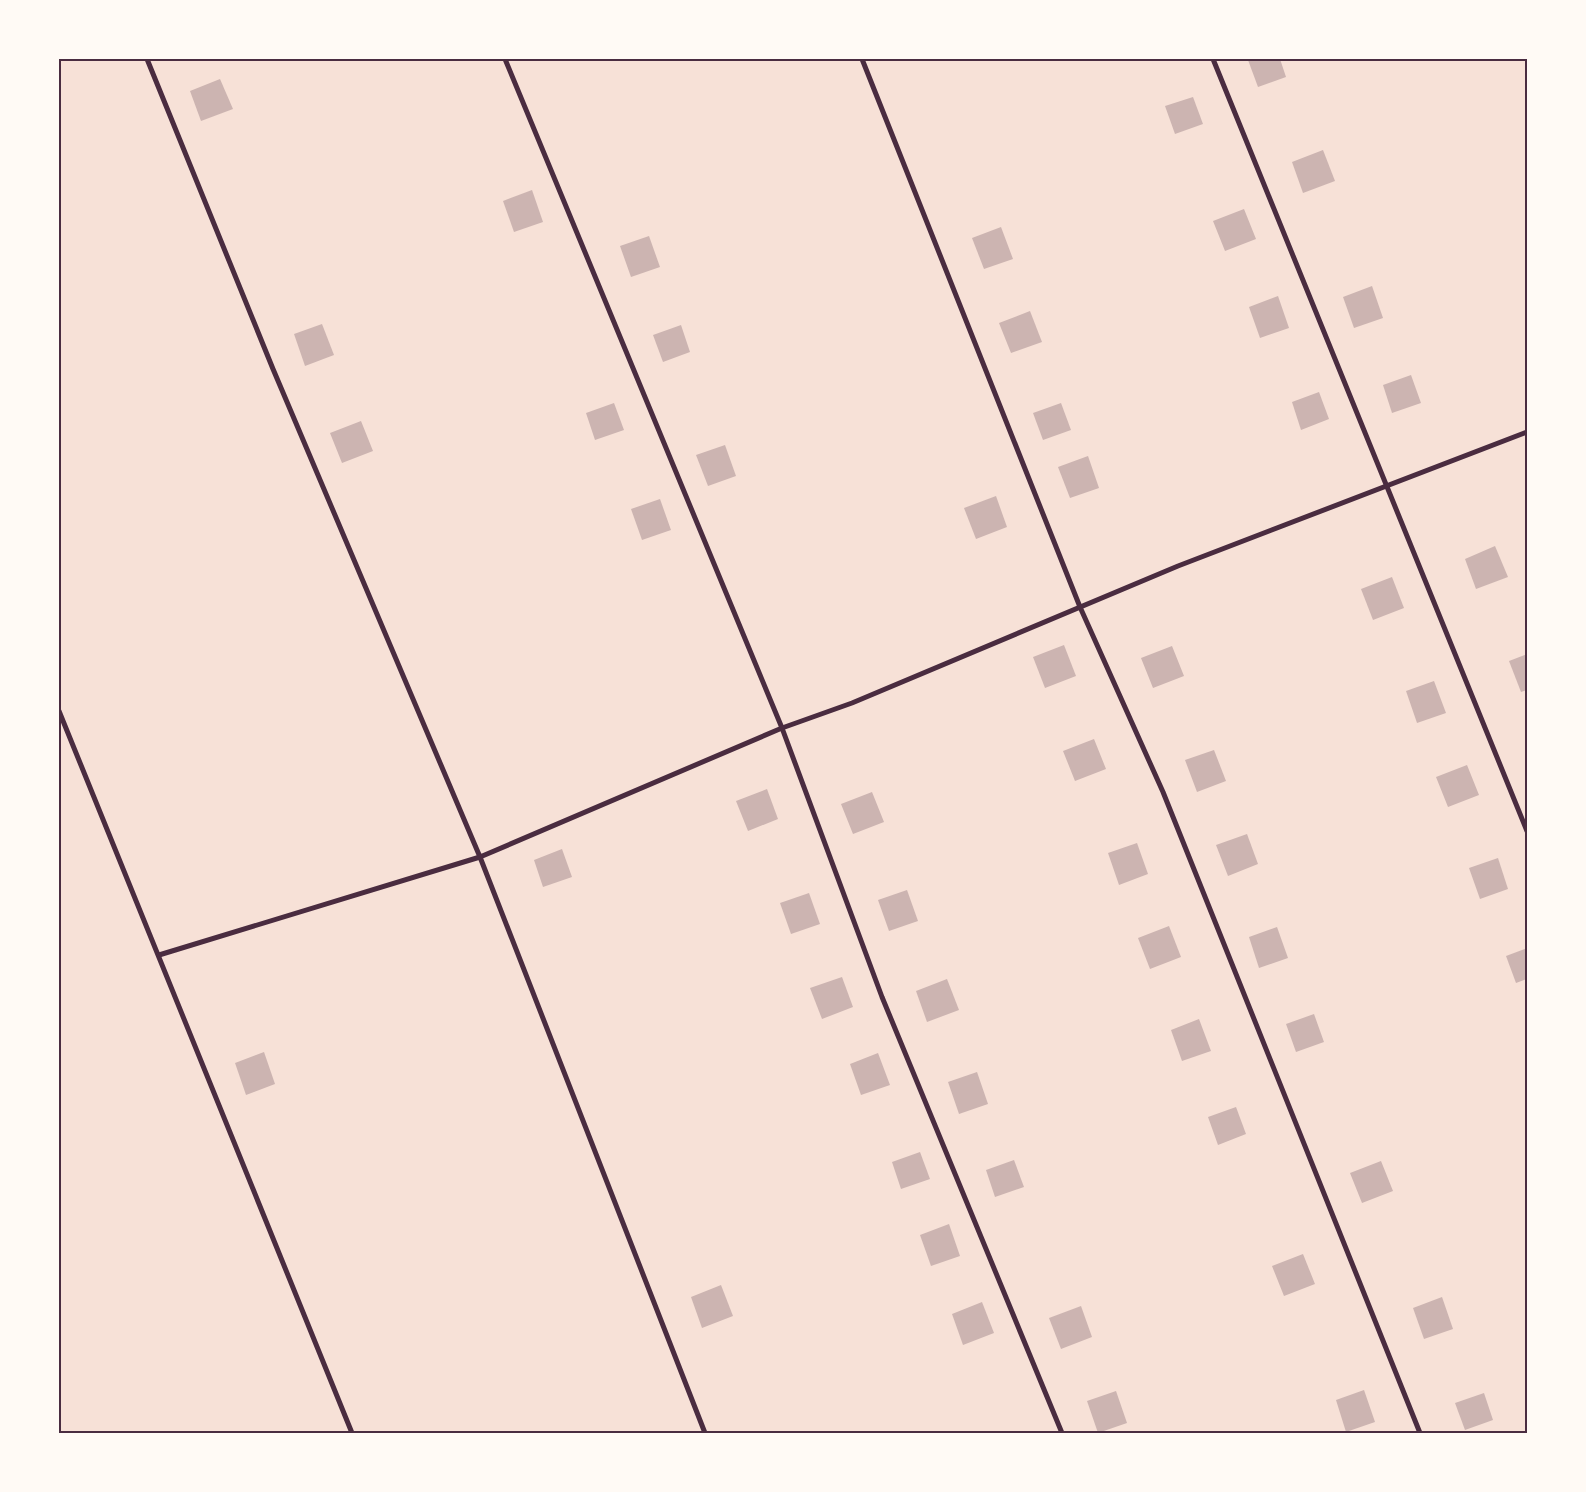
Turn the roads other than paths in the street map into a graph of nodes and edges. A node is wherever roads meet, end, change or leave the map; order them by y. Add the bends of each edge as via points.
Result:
1 (147, 59) edge
2 (505, 59) edge
3 (862, 59) edge
4 (1213, 59) edge
5 (1527, 432) edge
6 (1386, 486) junction
7 (1080, 608) junction
8 (59, 711) edge
9 (782, 728) junction
10 (1527, 831) edge
11 (480, 857) junction
12 (159, 956) junction
13 (352, 1433) edge
14 (705, 1433) edge
15 (1062, 1433) edge
16 (1420, 1433) edge

1 - 11 street via 273,369
2 - 9 street
3 - 7 street
4 - 6 street
5 - 6 street
6 - 7 street via 1178,566
6 - 10 street
7 - 9 street via 852,703
7 - 16 street via 1163,792
8 - 12 street
9 - 11 street
9 - 15 street via 882,997
11 - 12 street
11 - 14 street
12 - 13 street

